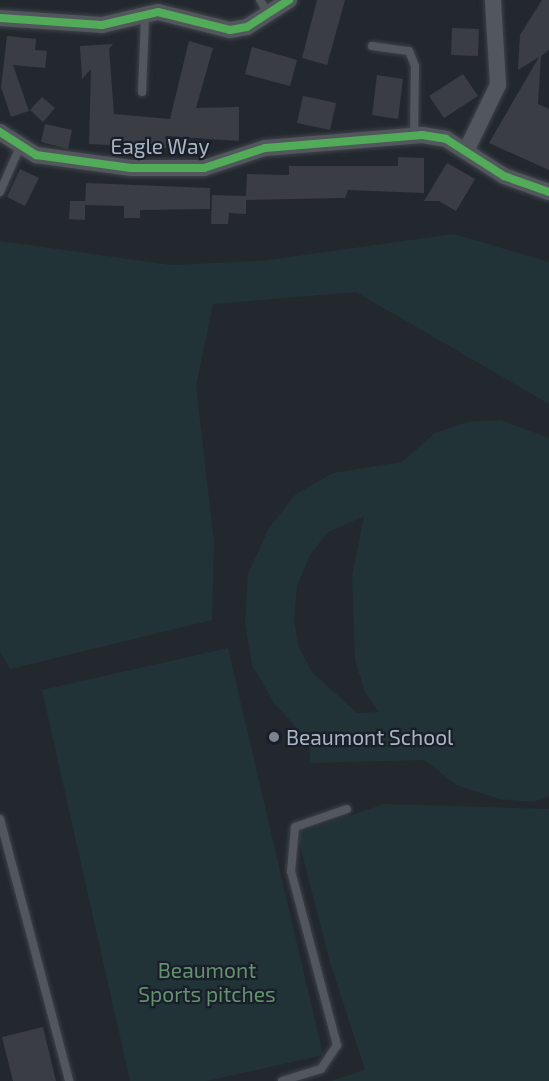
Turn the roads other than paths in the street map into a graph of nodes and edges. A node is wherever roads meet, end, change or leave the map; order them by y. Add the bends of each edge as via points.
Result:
1 (260, 0) edge
2 (290, 0) edge
3 (493, 0) edge
4 (268, 15) junction
5 (145, 17) junction
6 (0, 18) edge
7 (372, 46) dead end
8 (142, 92) dead end
9 (0, 132) edge
10 (414, 136) junction
11 (19, 149) junction
12 (467, 149) junction
13 (0, 192) edge
14 (549, 192) edge
15 (347, 809) dead end
16 (0, 819) edge
17 (69, 1081) edge
18 (282, 1081) edge

1 - 4 lane
2 - 4 street
3 - 12 street via 498,85
4 - 5 street via 230,30 177,14
5 - 6 street via 102,25
5 - 8 lane
7 - 10 lane via 409,51 415,66
9 - 11 street, Eagle Way
10 - 11 street, Eagle Way via 265,148 204,168 131,168 54,160
10 - 12 street, Eagle Way via 446,139
11 - 13 lane
12 - 14 street, Eagle Way via 504,176
15 - 18 lane via 295,827 291,871 337,1045 321,1069
16 - 17 lane

